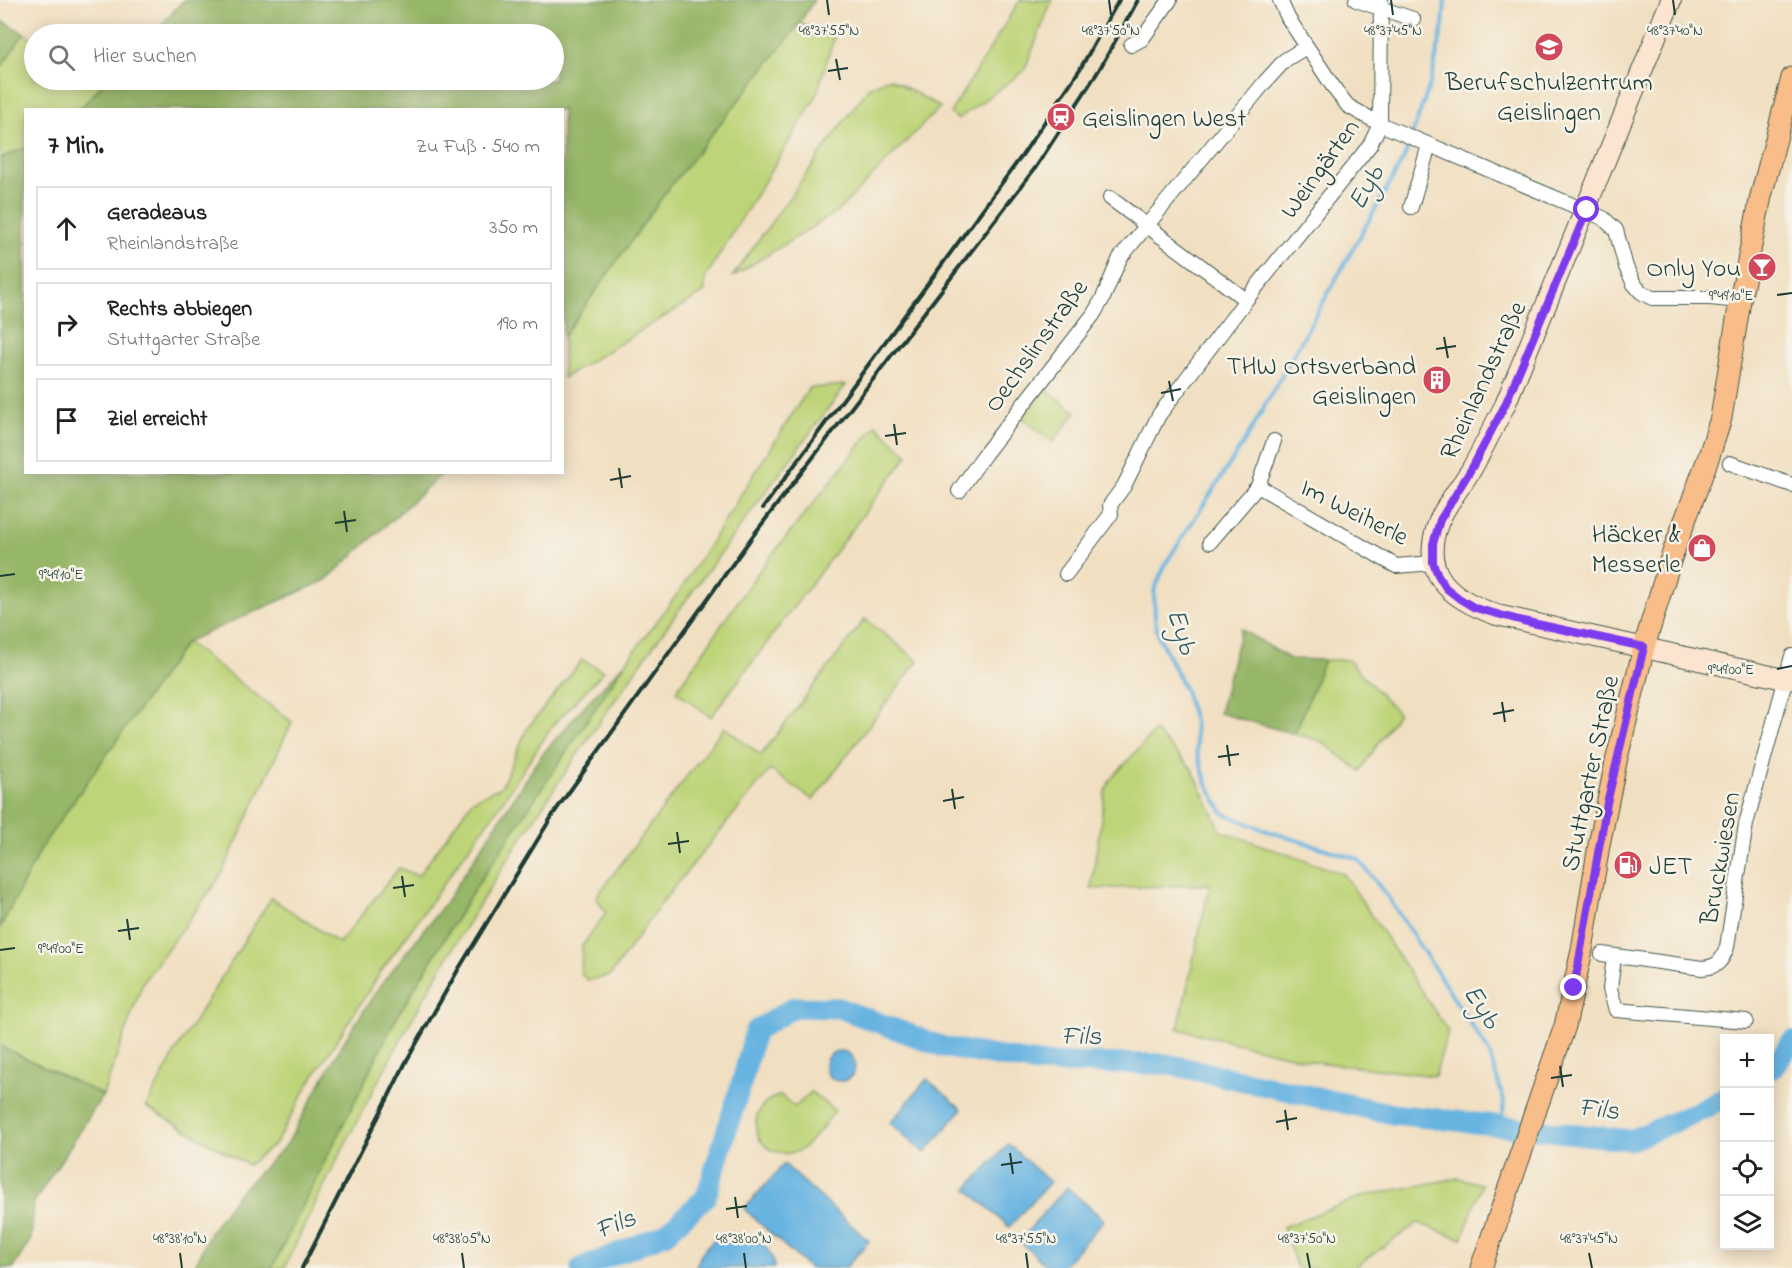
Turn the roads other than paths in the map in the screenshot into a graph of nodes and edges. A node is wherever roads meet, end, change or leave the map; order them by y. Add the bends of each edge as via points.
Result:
1 (1170, 0) edge
2 (1280, 0) edge
3 (1356, 0) edge
4 (1671, 0) edge
5 (1381, 5) edge
6 (1413, 19) dead end
7 (1131, 45) dead end
8 (1306, 47) junction
9 (1792, 78) edge
10 (1385, 126) junction
11 (1425, 143) junction
12 (1110, 198) dead end
13 (1411, 207) dead end
14 (1587, 210) junction
15 (1147, 226) junction
16 (1246, 300) junction
17 (1740, 301) junction
18 (1274, 441) dead end
19 (1730, 463) dead end
20 (1792, 485) edge
21 (1258, 486) junction
22 (959, 491) dead end
23 (1210, 542) dead end
24 (1433, 563) junction
25 (1066, 574) dead end
26 (1644, 647) junction
27 (1792, 656) edge
28 (1788, 678) edge
29 (1746, 1021) dead end
30 (1481, 1268) edge

1 - 7 street via 1142,39
2 - 8 street
3 - 5 street
4 - 14 main road, Rheinlandstraße
5 - 6 street
5 - 10 street, Weingärten
8 - 10 street via 1348,106
8 - 15 street, Oechslinstraße via 1286,60 1265,82
9 - 17 main road, Stuttgarter Straße via 1761,196
10 - 11 street
10 - 16 street, Weingärten
11 - 13 street
11 - 14 street
12 - 15 street
14 - 17 street via 1616,230 1634,284 1652,298
14 - 24 main road, Rheinlandstraße via 1505,405 1440,520 1433,544
15 - 16 street
15 - 22 street, Oechslinstraße via 1120,258 1093,315
16 - 25 street, Weingärten via 1159,415 1124,486 1110,505 1111,514
17 - 26 main road, Stuttgarter Straße via 1721,418
18 - 21 street
19 - 20 street
21 - 23 street
21 - 24 street, Im Weiherle via 1396,566
24 - 26 main road via 1446,588 1475,608
26 - 28 main road
26 - 30 main road, Stuttgarter Straße via 1607,803 1565,1026
27 - 28 street, Bruckwiesen
28 - 29 street, Bruckwiesen via 1746,824 1722,961 1712,968 1702,968 1608,955 1616,1010

